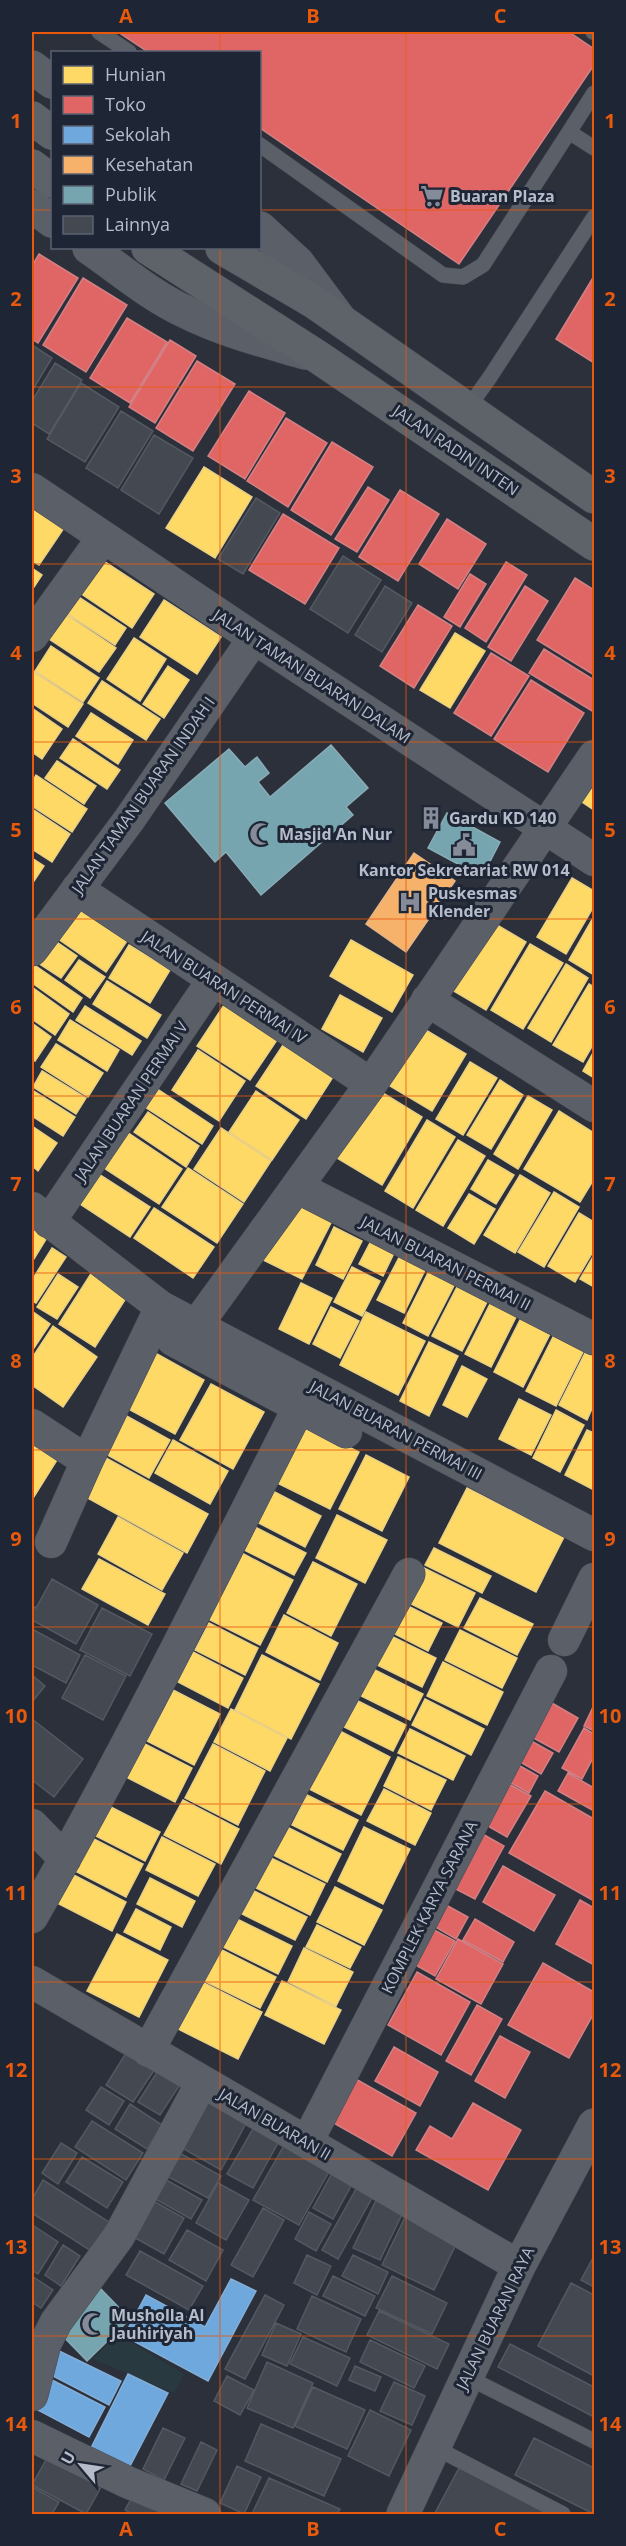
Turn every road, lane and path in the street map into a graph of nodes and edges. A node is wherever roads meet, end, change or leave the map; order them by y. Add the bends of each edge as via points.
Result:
1 (99, 32) edge
2 (128, 51) edge
3 (32, 67) edge
4 (51, 81) edge
5 (594, 93) edge
6 (32, 118) edge
7 (51, 132) edge
8 (569, 132) junction
9 (261, 146) edge
10 (594, 148) edge
11 (32, 166) edge
12 (51, 180) edge
13 (32, 206) edge
14 (594, 217) edge
15 (51, 220) edge
16 (261, 229) edge
17 (90, 249) edge
18 (149, 249) edge
19 (224, 249) edge
20 (344, 324) junction
21 (318, 357) junction
22 (468, 408) junction
23 (32, 489) edge
24 (594, 497) edge
25 (102, 538) junction
26 (594, 544) edge
27 (32, 636) edge
28 (254, 638) junction
29 (594, 756) edge
30 (545, 829) junction
31 (594, 860) edge
32 (76, 889) junction
33 (32, 950) edge
34 (213, 980) junction
35 (426, 1000) junction
36 (371, 1084) junction
37 (594, 1106) edge
38 (297, 1186) junction
39 (40, 1215) edge
40 (161, 1307) junction
41 (184, 1333) junction
42 (594, 1339) edge
43 (299, 1407) junction
44 (32, 1425) edge
45 (346, 1432) dead end
46 (87, 1461) junction
47 (594, 1535) edge
48 (51, 1542) dead end
49 (410, 1574) dead end
50 (594, 1579) edge
51 (564, 1640) dead end
52 (551, 1671) dead end
53 (32, 1825) edge
54 (65, 1859) junction
55 (32, 1917) edge
56 (32, 1982) edge
57 (148, 2051) junction
58 (202, 2082) junction
59 (594, 2125) edge
60 (307, 2142) junction
61 (519, 2266) junction
62 (467, 2377) junction
63 (32, 2395) edge
64 (32, 2436) edge
65 (594, 2441) edge
66 (434, 2447) junction
67 (205, 2514) edge
68 (403, 2514) edge
69 (563, 2514) edge

1 - 2 lane
3 - 4 street
5 - 8 lane
6 - 7 main road
8 - 9 lane via 483,265 463,277 443,275
8 - 10 lane
11 - 12 main road
13 - 15 street
14 - 22 lane
16 - 20 street via 298,263
17 - 21 street, JALAN RADIN INTEN via 185,312 233,333
18 - 21 main road, JALAN RADIN INTEN
19 - 20 main road
20 - 22 main road
21 - 26 main road, JALAN RADIN INTEN
22 - 24 main road
23 - 25 street, JALAN TAMAN BUARAN DALAM
25 - 27 street
25 - 28 street, JALAN TAMAN BUARAN DALAM
28 - 30 street, JALAN TAMAN BUARAN DALAM
28 - 32 street, JALAN TAMAN BUARAN INDAH I via 129,820
29 - 30 street
30 - 31 street, JALAN TAMAN BUARAN DALAM
30 - 35 street
32 - 33 street, JALAN TAMAN BUARAN INDAH I
32 - 34 street, JALAN BUARAN PERMAI IV
34 - 36 street, JALAN BUARAN PERMAI IV
34 - 39 street, JALAN BUARAN PERMAI V
35 - 36 street
35 - 37 street
36 - 38 street
38 - 41 street
38 - 42 street, JALAN BUARAN PERMAI II
39 - 40 street
40 - 41 street
40 - 46 street
41 - 43 street
41 - 47 street, JALAN BUARAN PERMAI III
43 - 45 street
43 - 54 street
44 - 46 street
46 - 48 street
49 - 57 street
50 - 51 street
52 - 60 street, KOMPLEK KARYA SARANA
53 - 54 street
54 - 55 street
56 - 57 street, JALAN BUARAN II
57 - 58 street, JALAN BUARAN II
58 - 60 street, JALAN BUARAN II
58 - 63 street via 119,2236 56,2322 45,2344
59 - 61 street, JALAN BUARAN RAYA
60 - 61 street, JALAN BUARAN II
61 - 62 street, JALAN BUARAN RAYA
62 - 65 lane
62 - 66 street, JALAN BUARAN RAYA
64 - 67 street
66 - 68 street, JALAN BUARAN RAYA
66 - 69 lane

